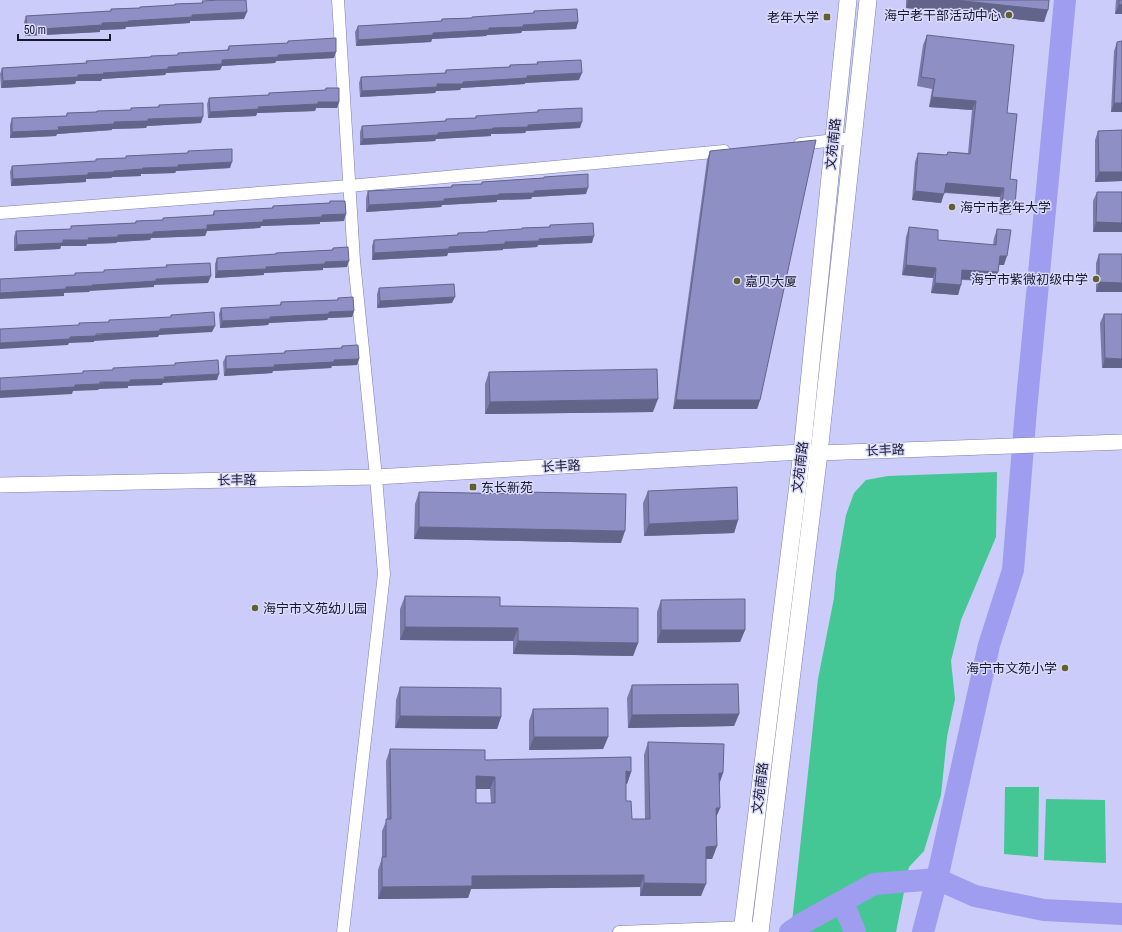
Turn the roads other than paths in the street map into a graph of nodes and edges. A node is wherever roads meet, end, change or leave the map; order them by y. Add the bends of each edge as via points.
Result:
1 (338, 0) edge
2 (848, 0) edge
3 (868, 0) edge
4 (853, 138) junction
5 (834, 140) junction
6 (791, 144) edge
7 (738, 150) edge
8 (349, 186) junction
9 (0, 213) edge
10 (1122, 442) edge
11 (802, 452) junction
12 (819, 452) junction
13 (376, 477) junction
14 (0, 485) edge
15 (761, 929) edge
16 (743, 930) edge
17 (343, 932) edge
18 (619, 932) edge

1 - 8 street
2 - 5 main road, 文苑南路
3 - 4 main road, 文苑南路
4 - 5 street
4 - 12 main road, 文苑南路
5 - 6 street
5 - 11 main road, 文苑南路
7 - 8 street
8 - 9 street
8 - 13 street
10 - 12 street, 长丰路
11 - 12 street, 长丰路
11 - 13 street, 长丰路
11 - 16 main road, 文苑南路
12 - 15 main road, 文苑南路
13 - 14 street, 长丰路
13 - 17 street via 384,574
15 - 16 street
16 - 18 street

